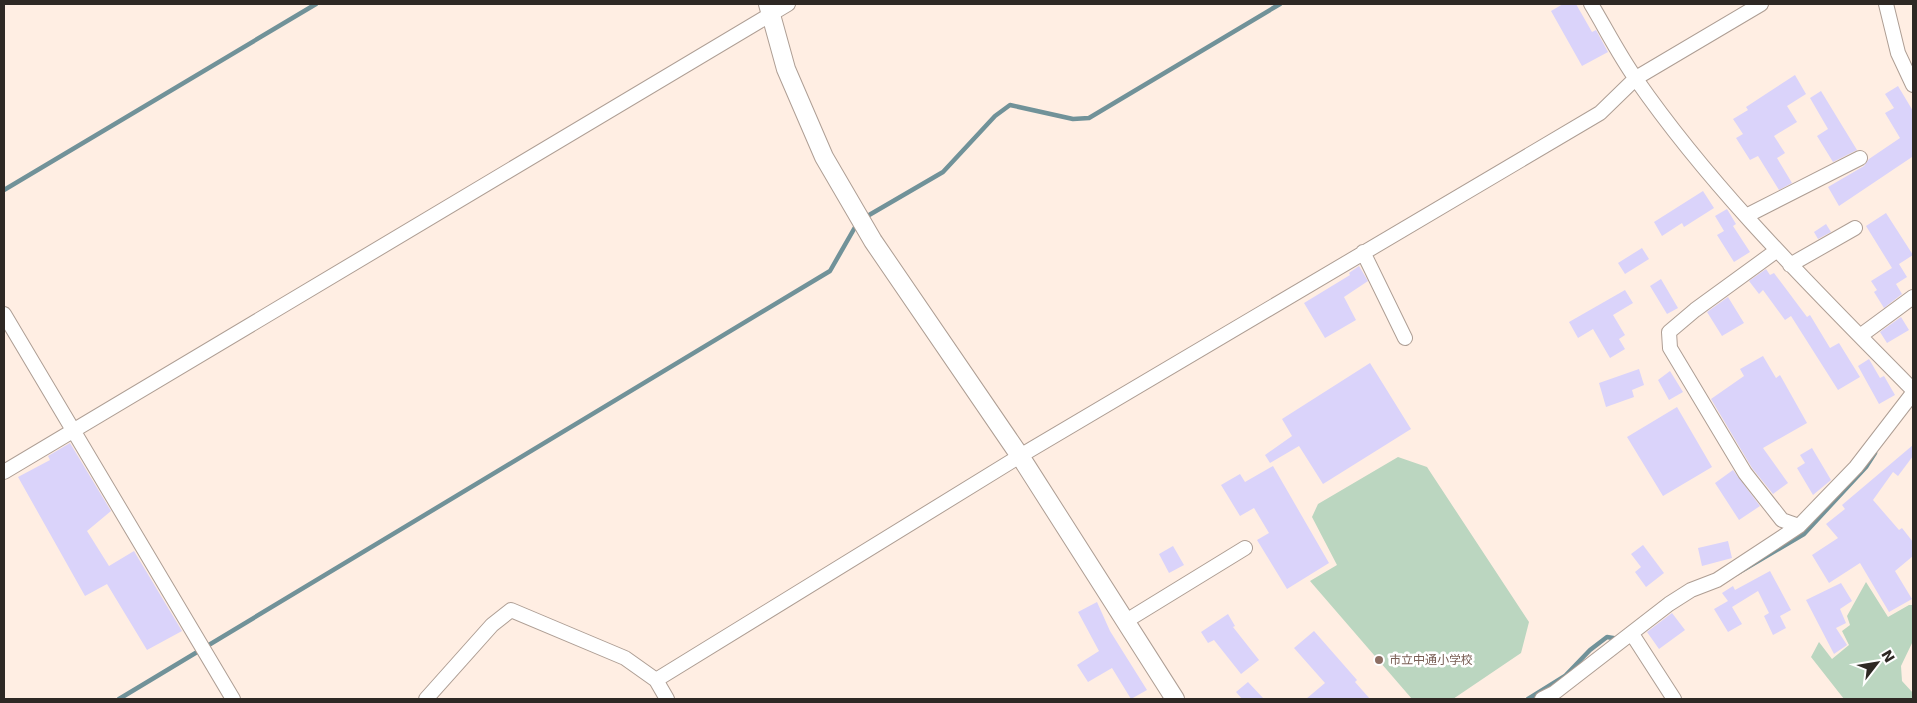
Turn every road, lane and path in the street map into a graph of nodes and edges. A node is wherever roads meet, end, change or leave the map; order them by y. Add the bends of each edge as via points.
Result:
1 (788, 4) edge
2 (1591, 4) edge
3 (1761, 4) edge
4 (1886, 4) edge
5 (769, 9) edge
6 (1636, 78) junction
7 (1913, 85) edge
8 (1860, 158) dead end
9 (1746, 216) junction
10 (1855, 228) dead end
11 (1776, 251) junction
12 (1363, 252) junction
13 (1790, 265) junction
14 (1913, 297) edge
15 (4, 314) edge
16 (1860, 336) junction
17 (1405, 338) dead end
18 (1913, 392) edge
19 (73, 430) junction
20 (1020, 456) junction
21 (4, 472) edge
22 (1799, 526) junction
23 (1245, 548) dead end
24 (1126, 622) junction
25 (1632, 634) junction
26 (656, 680) junction
27 (233, 699) edge
28 (426, 699) edge
29 (667, 699) edge
30 (1175, 699) edge
31 (1542, 699) edge
32 (1674, 699) edge

1 - 5 street
2 - 6 street
3 - 6 street
4 - 7 street via 1898,53
5 - 19 street
5 - 20 street via 786,69 824,157 873,240
6 - 9 street
6 - 12 street via 1600,113
8 - 9 street
9 - 11 street
10 - 13 street
11 - 13 street
11 - 22 street via 1670,332 1670,348 1745,473 1782,520
12 - 17 street
12 - 20 street
13 - 16 street
14 - 16 street
15 - 19 street
16 - 18 street
18 - 22 street via 1856,467
19 - 21 street
19 - 27 street
20 - 24 street
20 - 26 street
22 - 25 street via 1717,580 1668,604
23 - 24 street
24 - 30 street
25 - 31 street
25 - 32 street
26 - 28 street via 626,658 511,610 492,625
26 - 29 street

